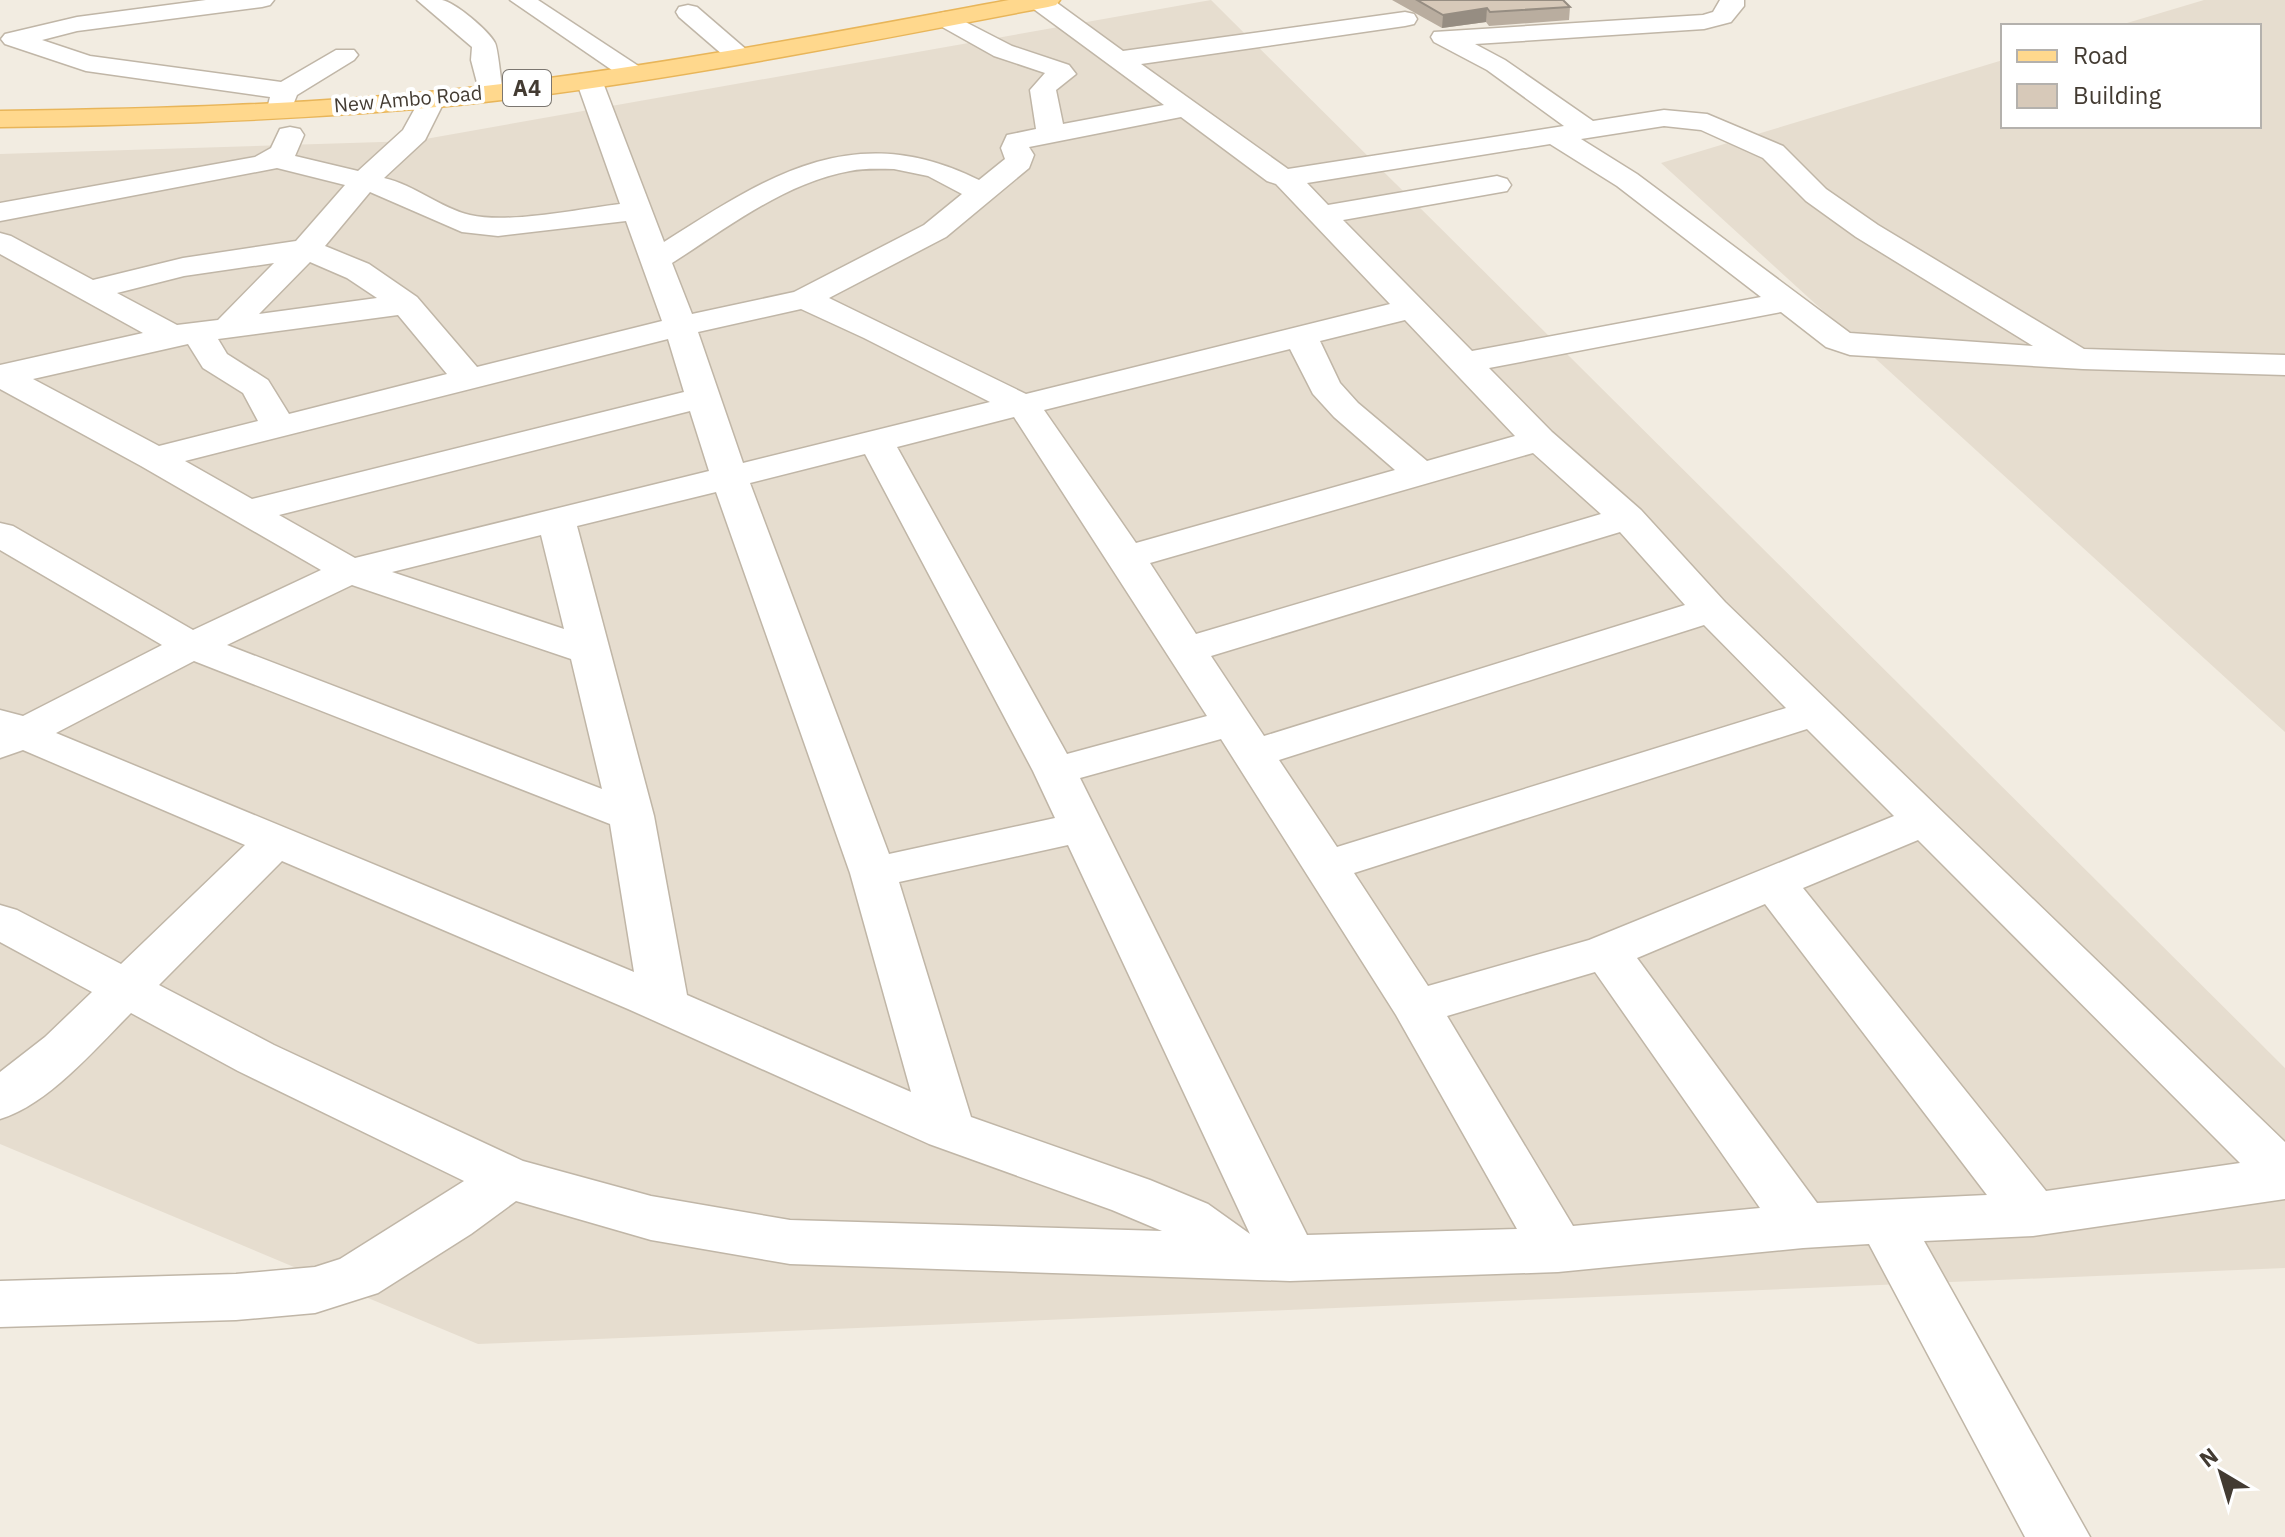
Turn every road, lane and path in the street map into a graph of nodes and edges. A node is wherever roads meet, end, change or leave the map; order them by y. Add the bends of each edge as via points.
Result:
1 (262, 0) edge
2 (429, 0) edge
3 (504, 0) edge
4 (522, 0) edge
5 (1369, 0) edge
6 (1732, 0) edge
7 (1044, 1) edge
8 (56, 5) edge
9 (688, 12) dead end
10 (934, 13) edge
11 (1405, 19) junction
12 (5, 32) edge
13 (1445, 38) junction
14 (345, 55) dead end
15 (739, 56) junction
16 (1120, 59) junction
17 (612, 77) junction
18 (490, 92) junction
19 (433, 98) junction
20 (289, 103) junction
21 (1188, 108) junction
22 (0, 119) edge
23 (1589, 131) junction
24 (1050, 133) junction
25 (1556, 136) junction
26 (275, 159) junction
27 (1286, 178) junction
28 (365, 180) junction
29 (1497, 185) dead end
30 (982, 193) junction
31 (638, 211) junction
32 (0, 212) edge
33 (1321, 215) junction
34 (0, 242) edge
35 (305, 249) junction
36 (656, 260) junction
37 (89, 291) junction
38 (804, 299) junction
39 (1788, 301) junction
40 (406, 304) junction
41 (1411, 309) junction
42 (680, 326) junction
43 (199, 332) junction
44 (1301, 337) junction
45 (2074, 357) junction
46 (1464, 363) junction
47 (2285, 365) edge
48 (1, 376) edge
49 (468, 378) junction
50 (702, 398) junction
51 (1024, 406) junction
52 (279, 427) junction
53 (1539, 440) junction
54 (877, 443) junction
55 (154, 458) junction
56 (1421, 474) junction
57 (729, 477) junction
58 (245, 512) junction
59 (1628, 518) junction
60 (556, 519) junction
61 (0, 534) edge
62 (1127, 558) junction
63 (350, 571) junction
64 (1711, 610) junction
65 (192, 646) junction
66 (1187, 650) junction
67 (591, 652) junction
68 (1816, 712) junction
69 (7, 733) edge
70 (1243, 738) junction
71 (1055, 771) junction
72 (631, 816) junction
73 (1926, 820) junction
74 (1083, 827) junction
75 (276, 841) junction
76 (1324, 867) junction
77 (873, 873) junction
78 (1774, 884) junction
79 (0, 921) edge
80 (1606, 952) junction
81 (127, 989) junction
82 (664, 1005) junction
83 (1416, 1007) junction
84 (0, 1100) edge
85 (948, 1130) junction
86 (2285, 1177) edge
87 (508, 1178) junction
88 (2033, 1214) junction
89 (1884, 1221) junction
90 (1803, 1226) junction
91 (1558, 1250) junction
92 (1237, 1256) junction
93 (1290, 1258) junction
94 (0, 1304) edge
95 (2058, 1537) edge

1 - 12 street
2 - 18 street via 485,46
3 - 17 street
4 - 17 street
5 - 11 street
6 - 13 street via 1722,17 1704,22
7 - 10 main road, New Ambo Road / A4
7 - 16 street
8 - 12 street
9 - 15 street
10 - 15 main road, New Ambo Road / A4
10 - 24 street via 1003,51 1060,70 1063,74 1043,90
11 - 13 street
11 - 16 street
12 - 20 street via 86,63
13 - 23 street via 1496,65
14 - 20 street
15 - 17 main road, New Ambo Road / A4
16 - 21 street
17 - 18 main road, New Ambo Road / A4
17 - 31 street
18 - 19 main road, New Ambo Road / A4
19 - 20 main road, New Ambo Road / A4
19 - 28 street via 415,134
20 - 22 main road, New Ambo Road / A4
20 - 26 street via 283,153
21 - 24 street
21 - 27 street
23 - 25 street
23 - 45 street via 1689,118 1773,152 1816,195 1867,231
24 - 30 street via 1015,143 1019,162
25 - 27 street
25 - 39 street via 1627,180
26 - 28 street
26 - 32 street
27 - 33 street
28 - 31 street via 475,226
28 - 35 street
29 - 33 street
30 - 36 street via 957,176 924,165 862,158 748,200
30 - 38 street via 935,231
31 - 36 street
33 - 41 street
34 - 37 street
35 - 37 street via 183,267
35 - 40 street via 358,271
35 - 43 street
36 - 42 street
37 - 43 street
38 - 42 street
38 - 51 street
39 - 45 street via 1850,345
39 - 46 street
40 - 43 street
40 - 49 street
41 - 44 street
41 - 46 street
42 - 49 street
42 - 50 street
43 - 48 street
43 - 52 street via 215,361 256,387
44 - 51 street
44 - 56 street via 1325,387
45 - 47 street
46 - 53 street
48 - 55 street
49 - 52 street
50 - 57 street
50 - 58 street
51 - 54 street
51 - 62 street
52 - 55 street
53 - 56 street
53 - 59 street
54 - 57 street
54 - 71 street
55 - 58 street
56 - 62 street
57 - 60 street
57 - 77 street
58 - 63 street
59 - 64 street
59 - 66 street
60 - 63 street
60 - 67 street
61 - 65 street
62 - 66 street
63 - 65 street
63 - 67 street
64 - 68 street
64 - 70 street
65 - 69 street
65 - 72 street
66 - 70 street
67 - 72 street
68 - 73 street
68 - 76 street
69 - 75 street
70 - 71 street
70 - 76 street
71 - 74 street
72 - 82 street
73 - 78 street
73 - 86 street
74 - 77 street
74 - 93 street
75 - 81 street
75 - 82 street
76 - 83 street
77 - 85 street
78 - 80 street
78 - 88 street
79 - 81 street
80 - 83 street
80 - 90 street
81 - 84 street
81 - 87 street via 256,1058
82 - 85 street
83 - 91 street
85 - 92 street via 1188,1219
86 - 88 street
87 - 92 street via 651,1218 790,1242
87 - 94 street via 358,1277 315,1290
88 - 89 street
89 - 90 street
89 - 95 street
90 - 91 street
91 - 93 street
92 - 93 street

